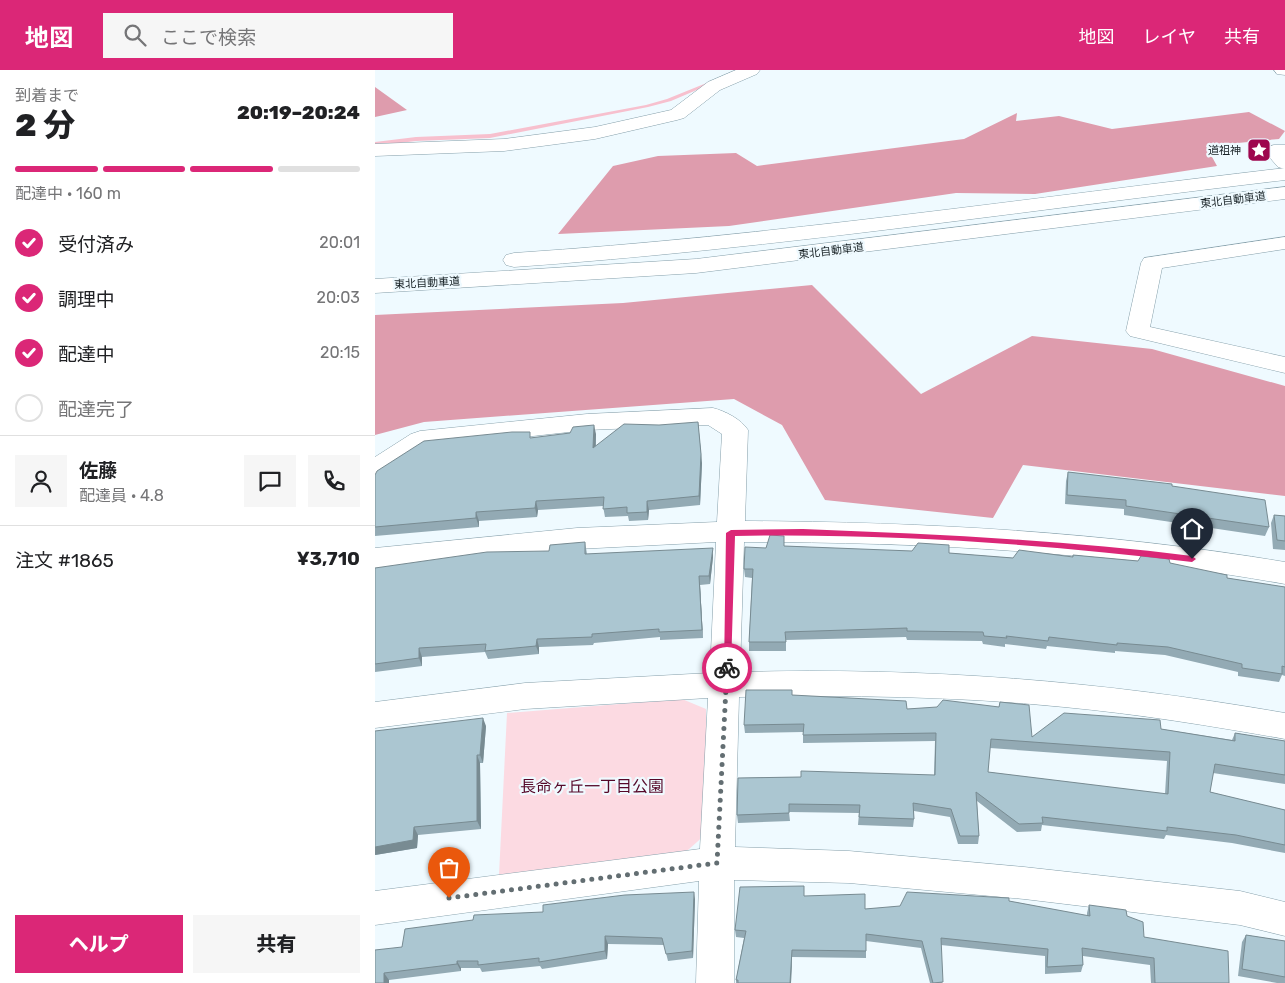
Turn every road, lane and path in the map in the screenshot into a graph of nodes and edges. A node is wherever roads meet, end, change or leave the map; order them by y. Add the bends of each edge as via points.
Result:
1 (751, 70) edge
2 (375, 150) edge
3 (1285, 150) edge
4 (1285, 163) edge
5 (1285, 174) edge
6 (1285, 193) edge
7 (1285, 243) edge
8 (375, 267) edge
9 (375, 286) edge
10 (1285, 365) edge
11 (375, 470) edge
12 (731, 533) junction
13 (375, 559) edge
14 (1285, 573) edge
15 (726, 685) junction
16 (375, 715) edge
17 (1285, 726) edge
18 (717, 863) junction
19 (375, 908) edge
20 (1285, 918) edge
21 (715, 983) edge

1 - 2 main road via 714,86 677,114 595,133 504,145
3 - 4 main road via 1274,151
5 - 8 main road, 東北自動車道 via 817,232 652,249
6 - 9 main road, 東北自動車道 via 696,266
7 - 10 main road via 1152,263 1137,331
11 - 12 main road via 420,440 587,422 713,416 735,430
12 - 13 main road via 645,534 455,549
12 - 14 main road via 803,532 964,538 1113,549
12 - 15 main road
15 - 16 main road via 576,690
15 - 17 main road via 870,683 1063,694
15 - 18 main road
18 - 19 main road
18 - 20 main road via 849,867 1024,883 1240,908
18 - 21 main road

